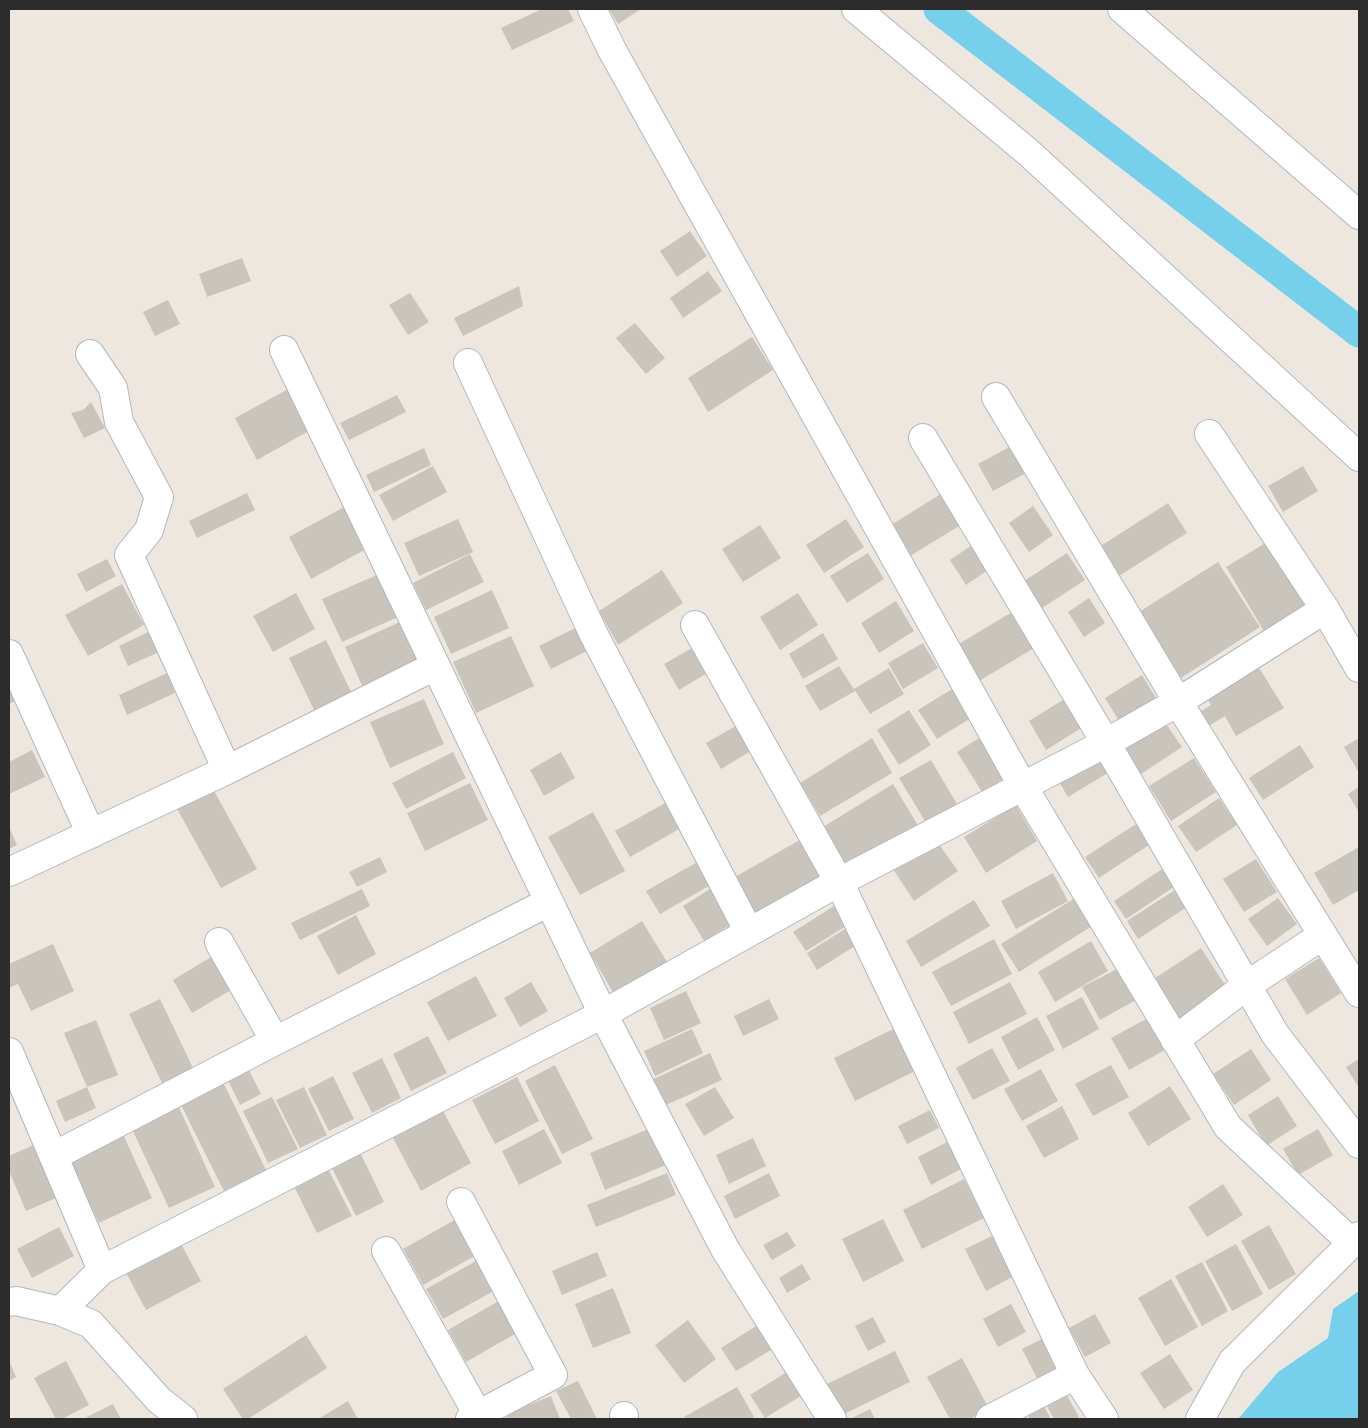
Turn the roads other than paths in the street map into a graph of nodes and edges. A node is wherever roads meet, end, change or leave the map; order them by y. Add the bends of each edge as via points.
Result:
1 (592, 9) edge
2 (856, 9) edge
3 (1122, 9) edge
4 (1359, 215) edge
5 (284, 350) dead end
6 (90, 354) dead end
7 (468, 363) dead end
8 (996, 397) dead end
9 (1209, 434) dead end
10 (923, 438) dead end
11 (1359, 457) edge
12 (1324, 609) junction
13 (695, 626) dead end
14 (9, 654) edge
15 (436, 666) junction
16 (1359, 668) edge
17 (1178, 702) junction
18 (1106, 743) junction
19 (227, 770) junction
20 (1022, 785) junction
21 (91, 834) junction
22 (9, 872) edge
23 (838, 882) junction
24 (549, 902) junction
25 (749, 932) junction
26 (1323, 935) junction
27 (220, 942) dead end
28 (1246, 986) junction
29 (1359, 993) edge
30 (603, 1014) junction
31 (275, 1040) junction
32 (1175, 1040) junction
33 (9, 1052) edge
34 (1359, 1144) edge
35 (54, 1156) junction
36 (461, 1202) dead end
37 (1355, 1239) edge
38 (386, 1251) dead end
39 (102, 1270) junction
40 (9, 1302) edge
41 (60, 1311) junction
42 (1075, 1375) junction
43 (474, 1417) edge
44 (182, 1419) edge
45 (832, 1419) edge
46 (990, 1419) edge
47 (1104, 1419) edge
48 (1200, 1419) edge

1 - 20 street
2 - 11 street via 1029,153
3 - 4 street
5 - 15 street
6 - 19 street via 113,388 119,422 160,497 149,530 129,554
7 - 25 street via 594,635
8 - 17 street
9 - 12 street
10 - 18 street
12 - 16 street
12 - 17 street
13 - 23 street
14 - 21 street
15 - 19 street
15 - 24 street
17 - 18 street
17 - 26 street
18 - 20 street
18 - 28 street
19 - 21 street
20 - 23 street
20 - 32 street
21 - 22 street
23 - 25 street
23 - 42 street
24 - 30 street
24 - 31 street
25 - 30 street
26 - 28 street
26 - 29 street
27 - 31 street
28 - 32 street
28 - 34 street via 1275,1034
30 - 39 street
30 - 45 street via 724,1249
31 - 35 street
32 - 37 street via 1228,1127
33 - 35 street
35 - 39 street
36 - 43 street via 553,1375
37 - 48 street via 1232,1362
38 - 43 street
39 - 41 street
40 - 41 street
41 - 44 street via 90,1324 159,1400
42 - 46 street
42 - 47 street

